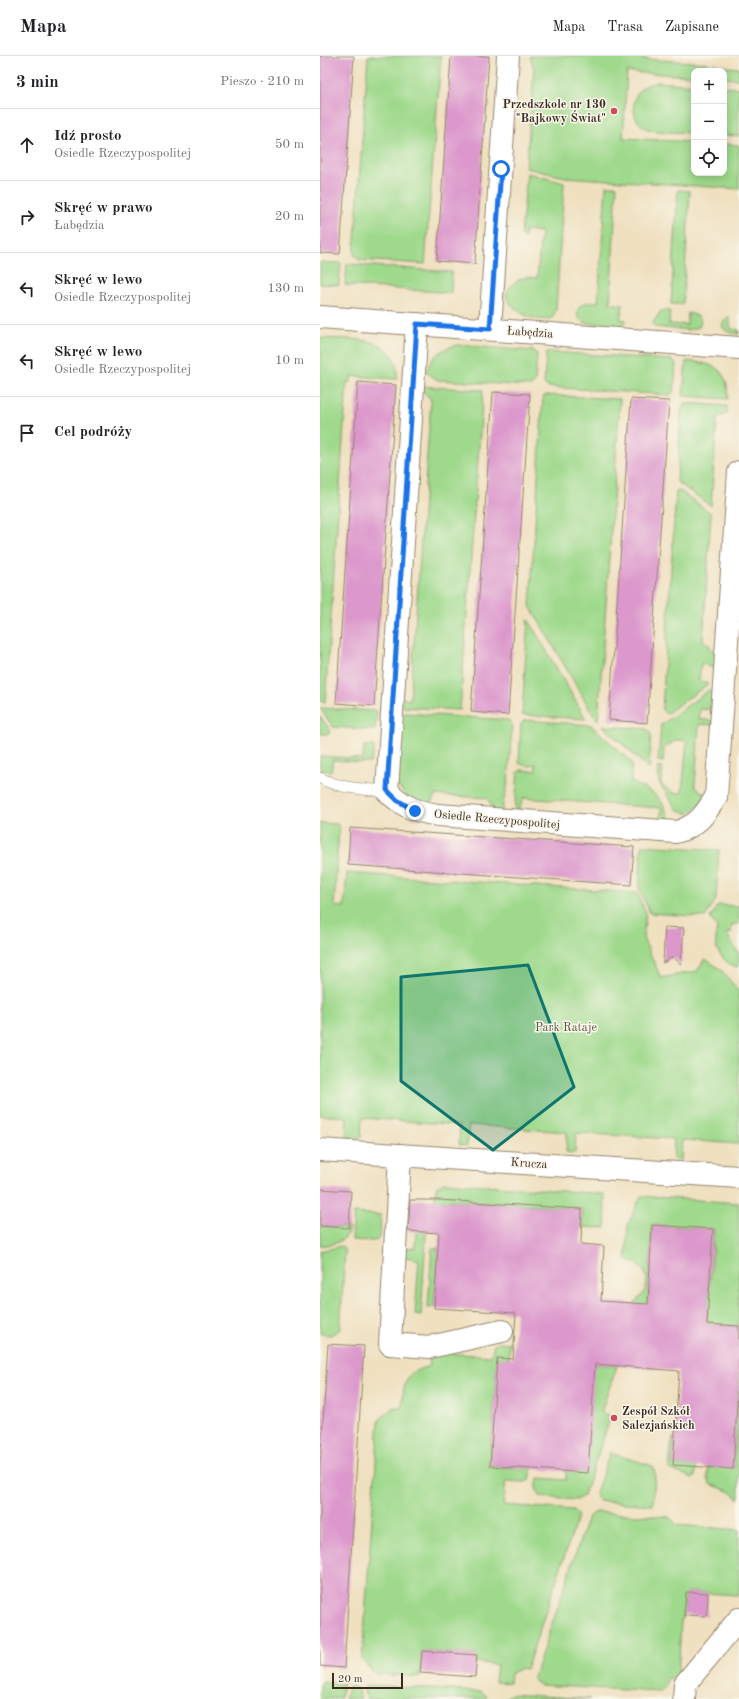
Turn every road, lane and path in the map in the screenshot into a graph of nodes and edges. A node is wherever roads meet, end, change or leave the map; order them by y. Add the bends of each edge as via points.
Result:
1 (508, 56) edge
2 (320, 317) edge
3 (417, 324) junction
4 (490, 329) junction
5 (739, 348) edge
6 (739, 472) edge
7 (320, 778) edge
8 (387, 790) junction
9 (320, 1150) edge
10 (400, 1155) junction
11 (739, 1177) edge
12 (502, 1331) dead end
13 (739, 1619) edge
14 (684, 1699) edge

1 - 4 street
2 - 3 street, Łabędzia
3 - 4 street, Łabędzia
3 - 8 street
4 - 5 street, Łabędzia
6 - 8 street, Osiedle Rzeczypospolitej via 716,797 706,813 690,828 676,832 438,815 415,811
7 - 8 lane via 348,788
9 - 10 street, Krucza
10 - 11 street, Krucza
10 - 12 street via 390,1344 430,1346
13 - 14 street via 685,1684

